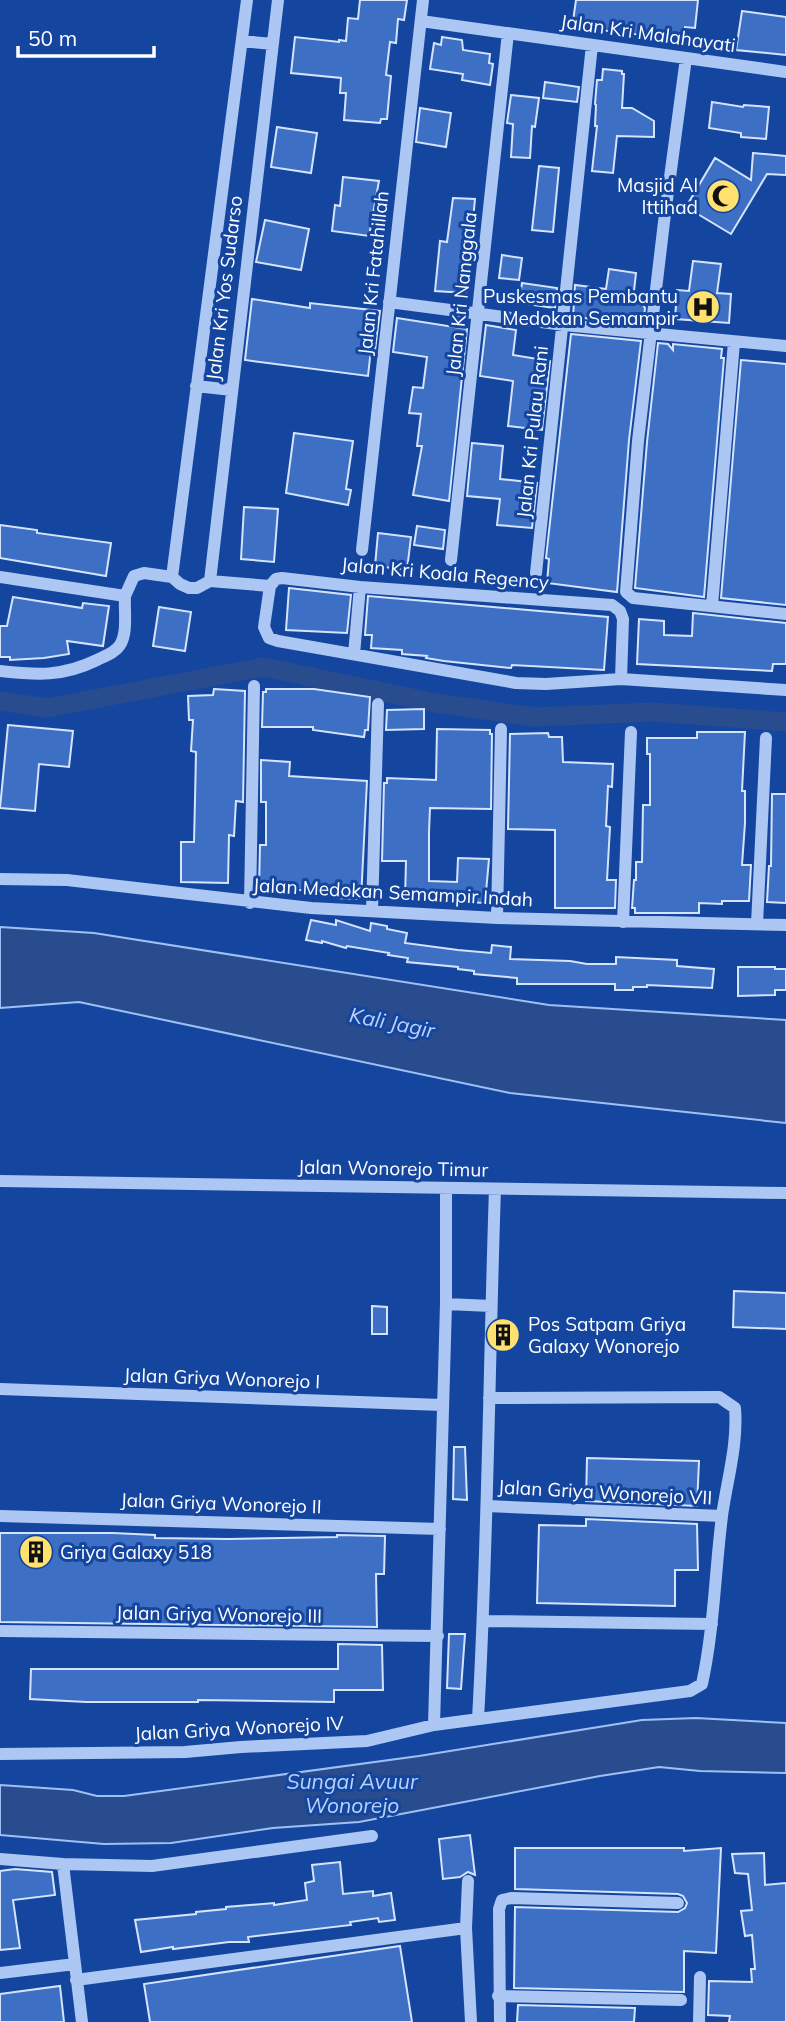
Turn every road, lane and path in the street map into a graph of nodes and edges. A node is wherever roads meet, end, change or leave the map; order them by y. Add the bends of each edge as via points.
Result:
1 (247, 0) edge
2 (278, 0) edge
3 (423, 0) edge
4 (421, 21) junction
5 (508, 33) junction
6 (242, 41) junction
7 (273, 44) junction
8 (592, 45) junction
9 (687, 58) junction
10 (786, 72) edge
11 (389, 302) junction
12 (479, 312) junction
13 (564, 325) junction
14 (652, 334) junction
15 (734, 342) junction
16 (786, 346) edge
17 (196, 386) junction
18 (232, 390) junction
19 (362, 550) dead end
20 (451, 559) dead end
21 (536, 573) dead end
22 (0, 577) edge
23 (172, 577) junction
24 (211, 581) junction
25 (273, 582) junction
26 (360, 587) junction
27 (125, 596) junction
28 (712, 606) junction
29 (786, 614) edge
30 (354, 654) junction
31 (0, 671) edge
32 (621, 679) junction
33 (254, 686) dead end
34 (786, 690) edge
35 (378, 704) dead end
36 (501, 729) dead end
37 (631, 732) dead end
38 (766, 738) dead end
39 (0, 879) edge
40 (250, 903) junction
41 (372, 911) junction
42 (497, 918) junction
43 (623, 922) junction
44 (757, 924) junction
45 (786, 925) edge
46 (0, 1181) edge
47 (446, 1188) junction
48 (495, 1189) junction
49 (786, 1193) edge
50 (446, 1304) junction
51 (491, 1306) junction
52 (0, 1389) edge
53 (489, 1398) junction
54 (442, 1405) junction
55 (487, 1506) junction
56 (0, 1516) edge
57 (722, 1516) junction
58 (440, 1529) junction
59 (483, 1620) junction
60 (712, 1624) junction
61 (0, 1632) edge
62 (438, 1636) junction
63 (478, 1719) junction
64 (434, 1726) junction
65 (0, 1754) edge
66 (372, 1836) dead end
67 (0, 1859) edge
68 (62, 1864) junction
69 (468, 1881) dead end
70 (678, 1903) dead end
71 (467, 1928) junction
72 (75, 1964) junction
73 (0, 1973) edge
74 (700, 1977) dead end
75 (76, 1980) junction
76 (498, 1996) junction
77 (681, 2000) dead end
78 (82, 2022) edge
79 (471, 2022) edge
80 (499, 2022) edge
81 (699, 2022) edge

1 - 6 street, Jalan Kri Yos Sudarso
2 - 7 street, Jalan Kri Yos Sudarso
3 - 4 street, Jalan Kri Fatahillah
4 - 5 street, Jalan Kri Malahayati
4 - 11 street, Jalan Kri Fatahillah
5 - 8 street, Jalan Kri Malahayati
5 - 12 street, Jalan Kri Nanggala
6 - 7 street
6 - 17 street, Jalan Kri Yos Sudarso
7 - 18 street, Jalan Kri Yos Sudarso
8 - 9 street, Jalan Kri Malahayati
8 - 13 street, Jalan Kri Pulau Rani
9 - 10 street, Jalan Kri Malahayati
9 - 14 street
11 - 12 street
11 - 19 street, Jalan Kri Fatahillah
12 - 13 street
12 - 20 street, Jalan Kri Nanggala
13 - 14 street
13 - 21 street, Jalan Kri Pulau Rani
14 - 15 street
14 - 28 street via 626,592 633,598
15 - 16 street
15 - 28 street
17 - 18 street
17 - 23 street, Jalan Kri Yos Sudarso
18 - 24 street, Jalan Kri Yos Sudarso
22 - 27 street
23 - 24 street, Jalan Kri Koala Regency via 189,588
23 - 27 street, Jalan Kri Koala Regency via 138,573
24 - 25 street, Jalan Kri Koala Regency
25 - 26 street, Jalan Kri Koala Regency
25 - 30 street via 264,627 269,638
26 - 30 street
26 - 32 street, Jalan Kri Koala Regency via 612,605 623,619
27 - 31 street via 123,638 115,651 62,673
28 - 29 street
30 - 32 street via 516,682
32 - 34 street
33 - 40 street
35 - 41 street
36 - 42 street
37 - 43 street
38 - 44 street
39 - 40 street, Jalan Medokan Semampir Indah via 67,880
40 - 41 street, Jalan Medokan Semampir Indah
41 - 42 street, Jalan Medokan Semampir Indah
42 - 43 street, Jalan Medokan Semampir Indah
43 - 44 street, Jalan Medokan Semampir Indah
44 - 45 street, Jalan Medokan Semampir Indah
46 - 47 street, Jalan Wonorejo Timur
47 - 48 street, Jalan Wonorejo Timur
47 - 50 street
48 - 49 street, Jalan Wonorejo Timur
48 - 51 street
50 - 51 street
50 - 54 street
51 - 53 street
52 - 54 street, Jalan Griya Wonorejo I
53 - 55 street
53 - 57 street via 719,1397 735,1408 736,1428
54 - 58 street
55 - 57 street, Jalan Griya Wonorejo VII
55 - 59 street
56 - 58 street, Jalan Griya Wonorejo II
57 - 60 street
58 - 62 street
59 - 60 street
59 - 63 street
60 - 63 street, Jalan Griya Wonorejo IV via 702,1684 690,1691
61 - 62 street, Jalan Griya Wonorejo III
62 - 64 street
63 - 64 street, Jalan Griya Wonorejo IV
64 - 65 street, Jalan Griya Wonorejo IV via 367,1741 185,1752
66 - 68 street via 152,1866
67 - 68 street
68 - 72 street
69 - 71 street
70 - 76 street via 502,1900
71 - 75 street
71 - 79 street
72 - 73 street
72 - 75 street
74 - 81 street
75 - 78 street
76 - 77 street
76 - 80 street

